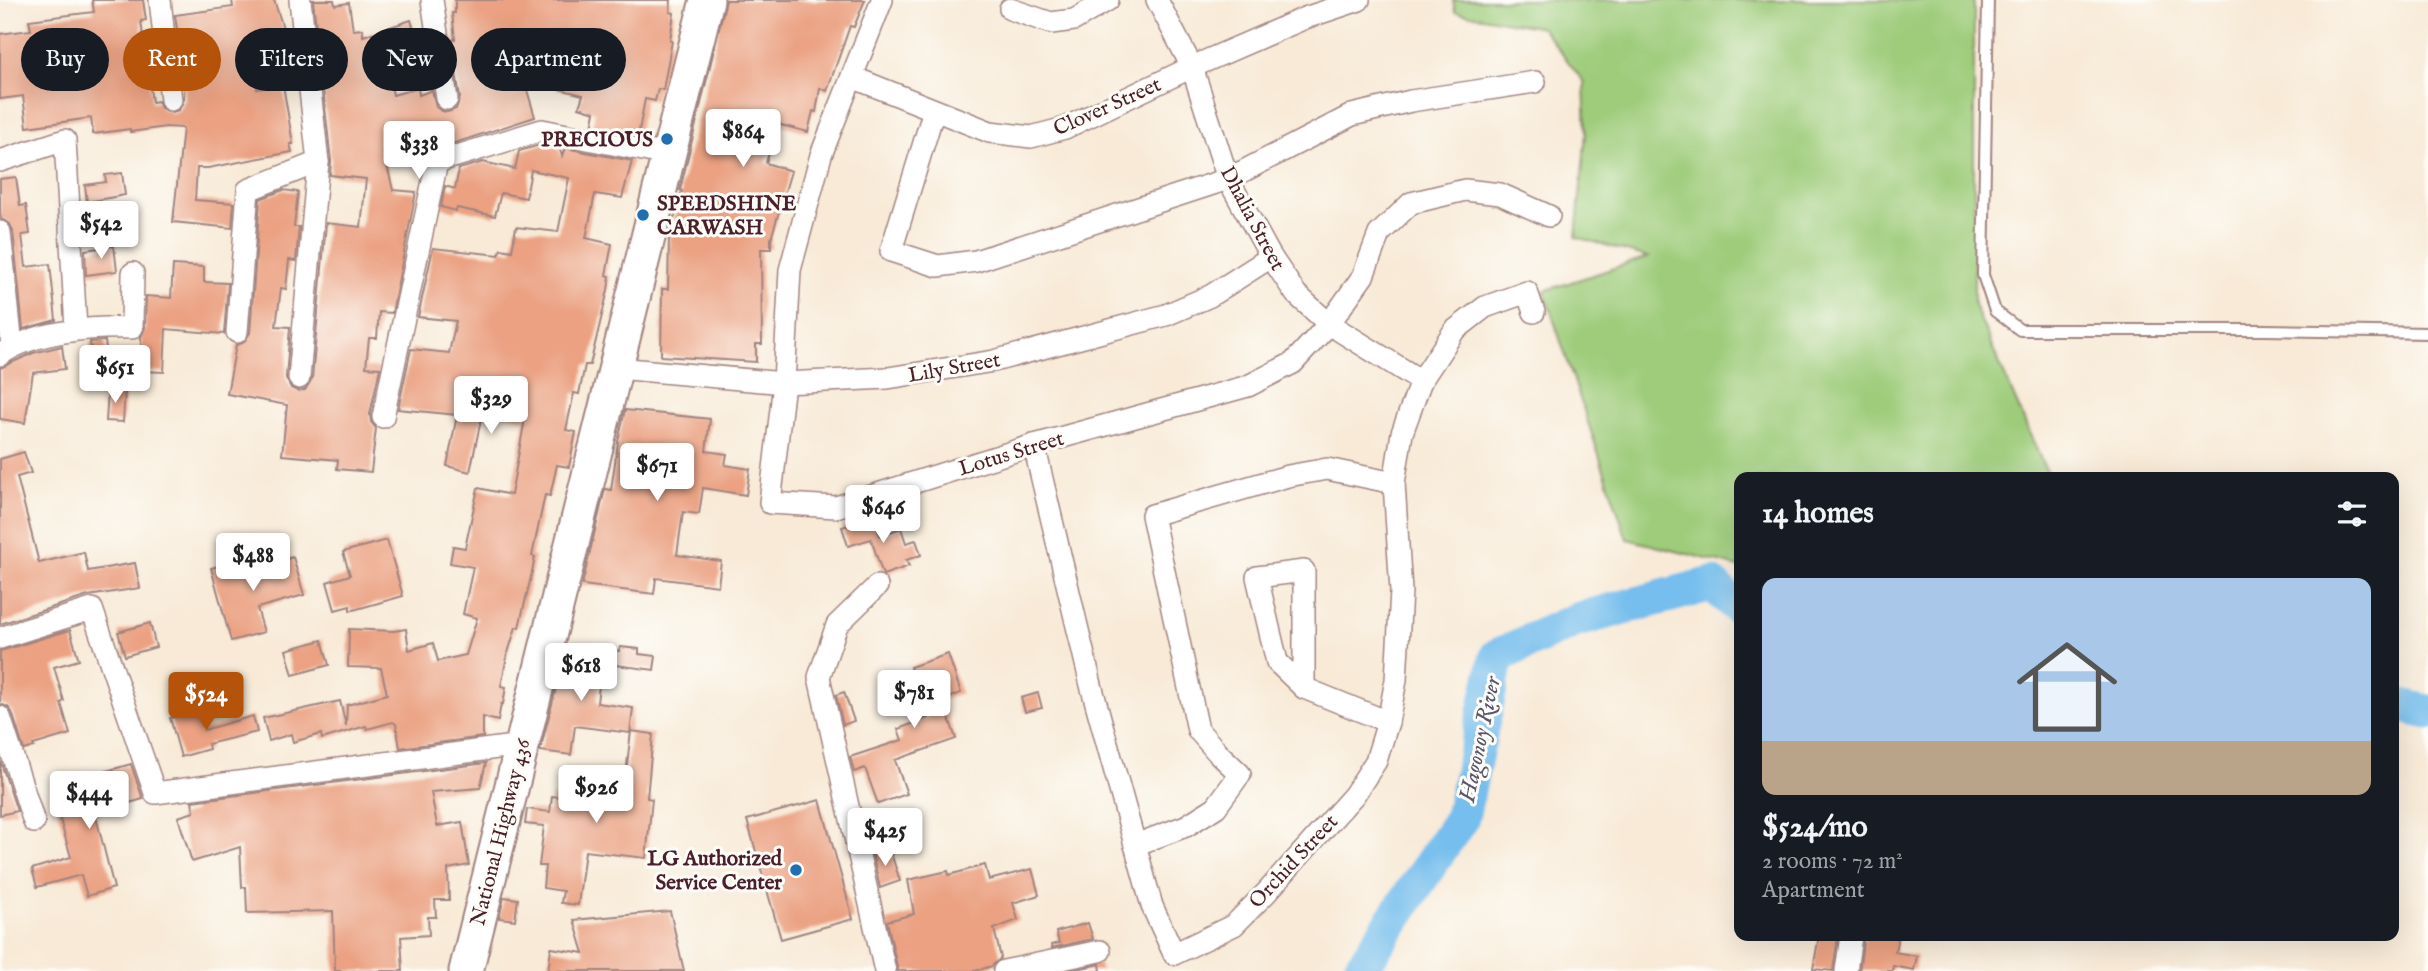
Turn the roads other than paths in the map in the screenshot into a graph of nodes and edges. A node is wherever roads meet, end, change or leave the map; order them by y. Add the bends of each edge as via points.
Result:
1 (160, 0) edge
2 (300, 0) edge
3 (432, 0) edge
4 (707, 0) edge
5 (882, 0) edge
6 (1108, 0) edge
7 (1157, 0) edge
8 (1359, 0) edge
9 (1988, 0) edge
10 (1010, 9) dead end
11 (1192, 68) junction
12 (852, 77) junction
13 (1535, 82) dead end
14 (447, 99) dead end
15 (171, 100) dead end
16 (934, 110) junction
17 (668, 155) junction
18 (0, 161) edge
19 (318, 162) junction
20 (1228, 179) junction
21 (1549, 216) dead end
22 (0, 232) edge
23 (1271, 257) junction
24 (133, 273) dead end
25 (1534, 313) dead end
26 (1329, 324) junction
27 (76, 329) junction
28 (237, 332) dead end
29 (2428, 333) edge
30 (6, 351) edge
31 (617, 368) junction
32 (299, 379) dead end
33 (1421, 381) junction
34 (784, 383) junction
35 (383, 417) dead end
36 (1034, 445) junction
37 (1394, 483) junction
38 (877, 586) dead end
39 (0, 638) edge
40 (1304, 688) junction
41 (0, 717) edge
42 (1388, 722) junction
43 (521, 745) junction
44 (34, 822) dead end
45 (1135, 845) junction
46 (1850, 941) edge
47 (1100, 951) dead end
48 (466, 971) edge
49 (885, 971) edge
50 (1004, 971) edge
51 (1846, 971) edge

1 - 15 street
2 - 19 street
3 - 14 street
4 - 17 main road, National Highway 436
5 - 12 street, Lotus Street
6 - 10 street via 1074,20 1051,23
7 - 11 street, Dhalia Street
8 - 11 street, Clover Street
9 - 29 lane via 1983,275 1994,312 2020,330
11 - 16 street, Clover Street via 1065,128 1031,137 990,132
11 - 20 street, Dhalia Street
12 - 16 street, Clover Street
12 - 34 street, Lotus Street via 821,155 790,270
13 - 20 street via 1352,115
16 - 20 street via 891,251 938,266 976,261
17 - 31 main road, National Highway 436
17 - 35 street via 542,130 437,162
18 - 27 street via 65,140
19 - 28 street via 248,190
19 - 32 street
20 - 23 street, Dhalia Street
21 - 26 street, Lotus Street via 1500,194 1465,190 1411,203 1378,234 1363,276
22 - 30 street
23 - 26 street, Dhalia Street via 1296,294
23 - 34 street, Lily Street via 1210,296 1166,315 994,361 888,378
24 - 27 street via 131,328
25 - 33 street, Orchid Street via 1527,292 1485,307 1454,331
26 - 33 street, Dhalia Street
26 - 36 street, Lotus Street via 1293,363 1248,386
27 - 30 street
31 - 34 street, Lily Street
31 - 43 main road, National Highway 436
33 - 37 street, Orchid Street via 1402,433
34 - 36 street, Lotus Street via 770,503 836,507
36 - 45 street, Orchid Street
37 - 42 street, Orchid Street via 1401,591 1396,680
37 - 45 street via 1327,469 1288,475 1152,515 1198,730 1240,774 1216,807 1186,827
38 - 49 street via 837,625 819,677
39 - 43 street via 92,609 155,793
40 - 40 street via 1277,662 1257,577 1304,571
40 - 42 street
41 - 44 street
42 - 45 street, Orchid Street via 1376,761 1354,795 1275,883 1234,925 1174,954 1152,906
43 - 48 main road, National Highway 436
46 - 51 street
47 - 50 street

